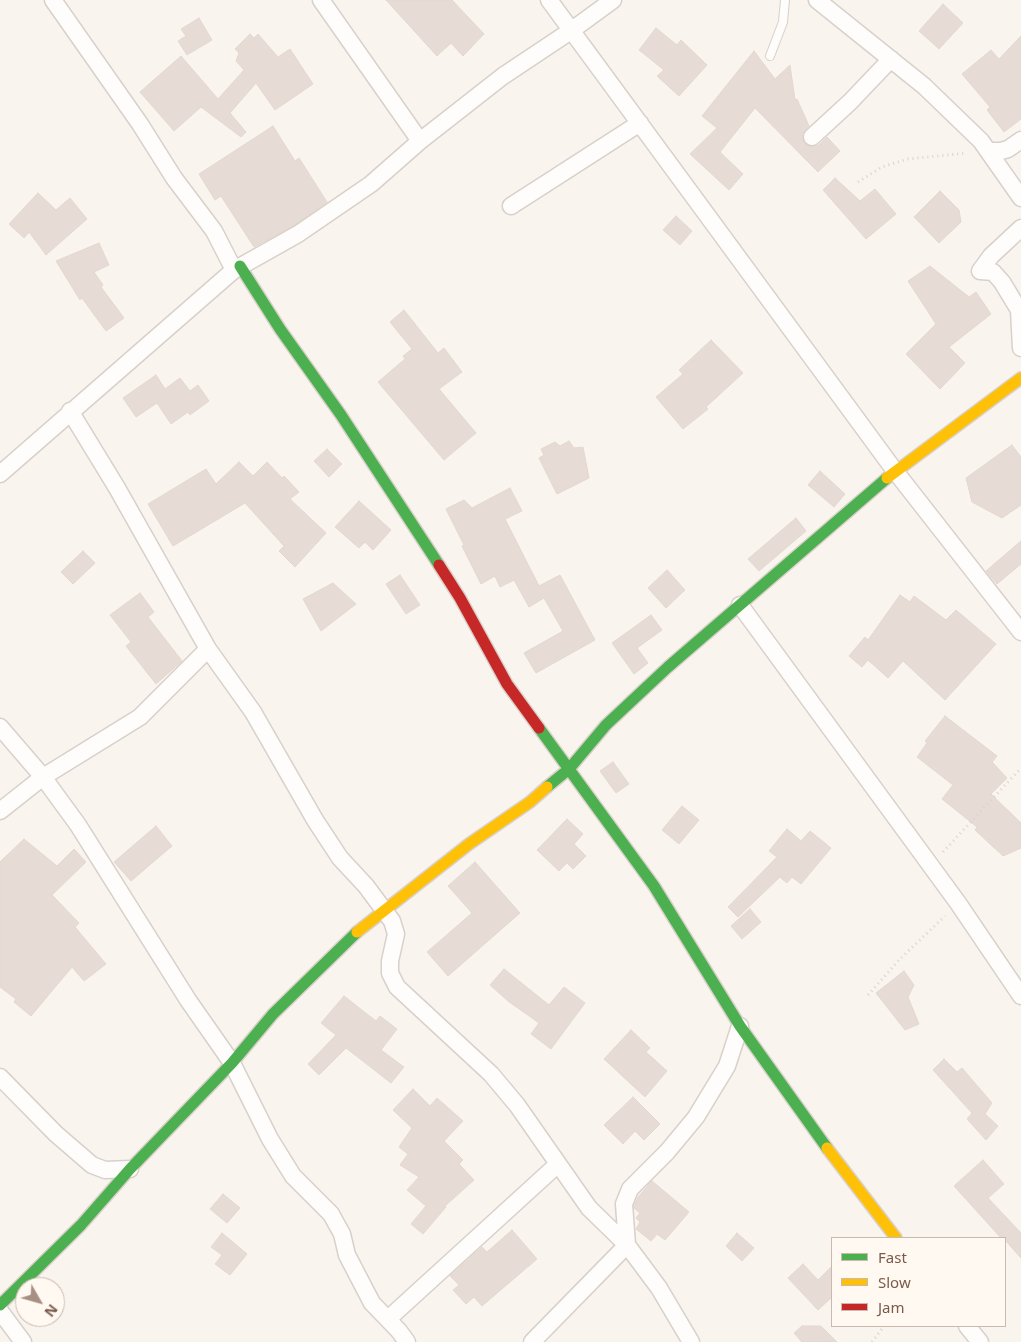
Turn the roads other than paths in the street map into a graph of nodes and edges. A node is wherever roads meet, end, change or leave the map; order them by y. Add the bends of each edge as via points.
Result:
1 (53, 0) edge
2 (321, 0) edge
3 (549, 0) edge
4 (613, 0) edge
5 (785, 0) edge
6 (818, 0) edge
7 (572, 30) junction
8 (770, 56) dead end
9 (891, 59) junction
10 (640, 123) junction
11 (812, 138) dead end
12 (1021, 140) edge
13 (420, 142) junction
14 (988, 151) junction
15 (1021, 198) edge
16 (511, 206) dead end
17 (1021, 228) edge
18 (237, 268) junction
19 (1021, 348) edge
20 (1021, 378) edge
21 (70, 411) junction
22 (895, 472) junction
23 (0, 474) edge
24 (740, 605) junction
25 (1021, 632) edge
26 (208, 649) junction
27 (0, 727) edge
28 (569, 769) junction
29 (43, 777) junction
30 (0, 811) edge
31 (384, 911) junction
32 (1021, 996) edge
33 (740, 1026) junction
34 (232, 1063) junction
35 (0, 1077) edge
36 (558, 1164) junction
37 (130, 1169) junction
38 (895, 1237) edge
39 (627, 1245) junction
40 (0, 1305) edge
41 (0, 1311) edge
42 (388, 1319) junction
43 (968, 1327) edge
44 (23, 1342) edge
45 (407, 1342) edge
46 (532, 1342) edge
47 (691, 1342) edge
48 (980, 1342) edge

1 - 18 street
2 - 13 street
3 - 7 street
4 - 7 street
5 - 8 lane via 783,22
6 - 9 street
7 - 10 street
7 - 13 street via 503,76
9 - 11 street
9 - 14 street via 924,86
10 - 16 street
10 - 22 street
12 - 14 street via 1008,149
13 - 18 street via 371,184 298,234
14 - 15 street
17 - 19 street via 980,271 993,272 1019,310
18 - 21 street
18 - 28 street via 341,415 460,598 507,684
20 - 22 street
21 - 23 street
21 - 26 street
22 - 24 street
22 - 25 street
24 - 28 street via 606,725
24 - 32 street via 931,865
26 - 29 street via 140,717
26 - 31 street via 253,712 340,858
27 - 29 street
28 - 31 street
28 - 33 street via 654,886
29 - 30 street
29 - 34 street via 78,825 188,1000
31 - 34 street via 358,931 279,1008
31 - 36 street via 396,934 390,973 397,987 491,1074
33 - 38 street via 834,1158
33 - 39 street via 727,1066 696,1117 630,1189 624,1204
34 - 37 street
34 - 42 street via 270,1139 293,1176 331,1214 372,1302
35 - 37 street via 92,1165 105,1170
36 - 39 street via 589,1208
36 - 42 street
37 - 40 street via 81,1226
39 - 46 street
39 - 47 street via 659,1288
41 - 44 street
42 - 45 street
43 - 48 street

